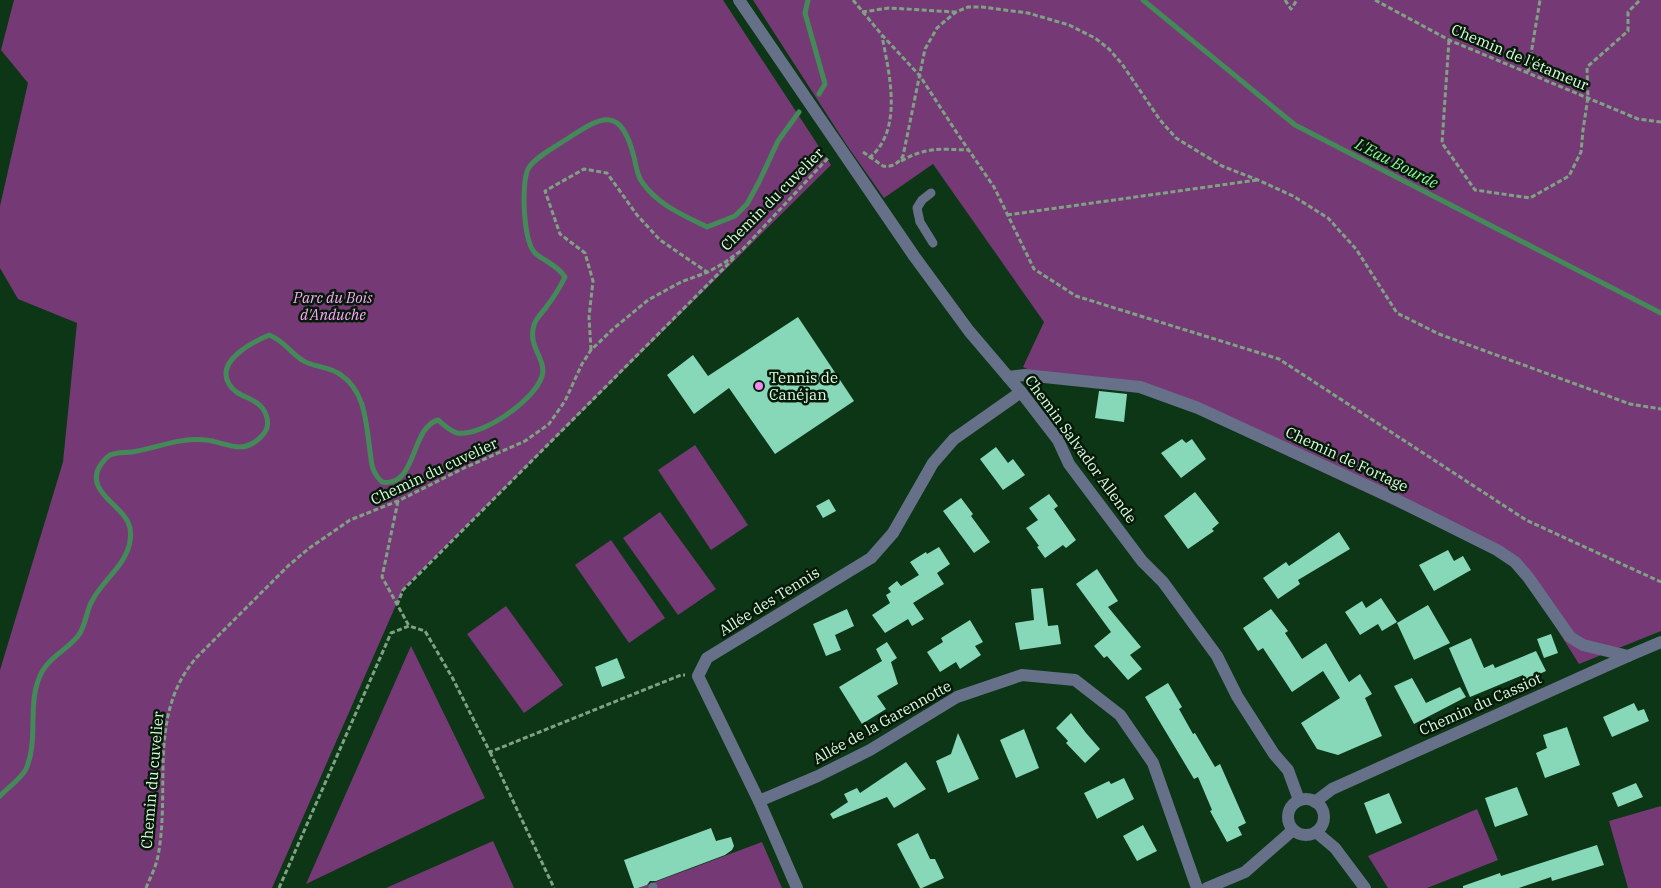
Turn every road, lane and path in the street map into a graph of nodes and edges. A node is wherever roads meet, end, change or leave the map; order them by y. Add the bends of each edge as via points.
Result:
1 (739, 0) edge
2 (853, 0) edge
3 (1285, 0) edge
4 (1297, 0) edge
5 (1375, 0) edge
6 (1540, 0) edge
7 (1640, 0) edge
8 (862, 12) junction
9 (956, 12) junction
10 (882, 35) junction
11 (1449, 40) junction
12 (1528, 72) junction
13 (920, 76) junction
14 (1588, 97) junction
15 (1661, 122) edge
16 (860, 149) dead end
17 (840, 150) junction
18 (968, 150) junction
19 (869, 158) junction
20 (901, 161) junction
21 (1258, 180) junction
22 (931, 193) dead end
23 (1007, 215) junction
24 (933, 243) dead end
25 (742, 250) junction
26 (708, 272) junction
27 (592, 350) junction
28 (1008, 377) junction
29 (1021, 392) junction
30 (1661, 409) edge
31 (398, 501) junction
32 (1661, 582) edge
33 (397, 605) junction
34 (409, 626) junction
35 (1661, 642) edge
36 (1628, 656) junction
37 (698, 676) junction
38 (490, 752) junction
39 (1300, 800) junction
40 (759, 802) junction
41 (1315, 802) junction
42 (1293, 830) junction
43 (1316, 832) junction
44 (146, 888) edge
45 (279, 888) edge
46 (554, 888) edge
47 (797, 888) edge
48 (1197, 888) edge
49 (1207, 888) edge
50 (1365, 888) edge

1 - 17 street, Chemin Salvador Allende
2 - 8 path
3 - 4 path via 1291,9
5 - 11 path, Chemin de l'étameur
6 - 12 path
7 - 14 path via 1628,12 1628,31 1587,67
8 - 9 path via 890,8
8 - 10 path
9 - 13 path via 932,36 925,49
9 - 21 path via 968,7 982,7 1028,13 1069,25 1094,38 1122,64 1176,138 1222,166
10 - 13 path
10 - 19 path via 889,72 891,111 887,134
11 - 12 path, Chemin de l'étameur
11 - 14 path via 1442,143 1475,190 1530,198 1569,176 1581,152
12 - 14 path, Chemin de l'étameur
13 - 18 path
13 - 20 path
14 - 15 path, Chemin de l'étameur via 1638,119
16 - 19 path
17 - 25 path, Chemin du cuvelier via 831,155
17 - 28 street, Chemin Salvador Allende via 914,256
18 - 20 path via 929,150
18 - 23 path via 994,187
19 - 20 path via 887,167
21 - 23 path
21 - 30 path via 1293,196 1328,218 1356,249 1397,313 1440,334 1630,404
22 - 24 lane via 917,208 920,222
23 - 32 path via 1034,269 1076,296 1279,359 1526,520
25 - 26 path, Chemin du cuvelier
25 - 33 path via 403,590
26 - 27 path, Chemin du cuvelier via 648,300
26 - 27 path via 660,240 637,215 607,173 584,169 545,191 560,234 585,253 593,281 589,317
27 - 31 path, Chemin du cuvelier via 549,424 525,441
28 - 29 street, Chemin Salvador Allende
28 - 36 street, Chemin de Fortage via 1025,375 1140,387 1198,408 1497,550 1515,562 1528,577 1570,637 1582,645
29 - 37 street, Allée des Tennis via 954,439 933,463 892,533 871,558 707,658
29 - 39 street, Chemin Salvador Allende via 1058,440 1069,464 1217,656 1237,696 1288,770
31 - 33 path via 382,577
31 - 44 path, Chemin du cuvelier via 350,520 308,549 186,670 170,702 165,733 158,858
33 - 34 path
34 - 38 path via 425,631
34 - 45 path via 391,633
35 - 36 street, Chemin du Cassiot
36 - 41 street, Chemin du Cassiot via 1332,789
37 - 38 path via 681,675
37 - 40 street
38 - 46 path
39 - 41 street
39 - 42 street via 1293,804 1287,817
40 - 47 street
40 - 48 street, Allée de la Garennotte via 870,750 957,697 1022,675 1074,680 1120,715 1153,763
41 - 43 street via 1322,808 1324,817
42 - 43 street via 1304,836
42 - 49 street via 1245,872
43 - 50 street via 1335,848

